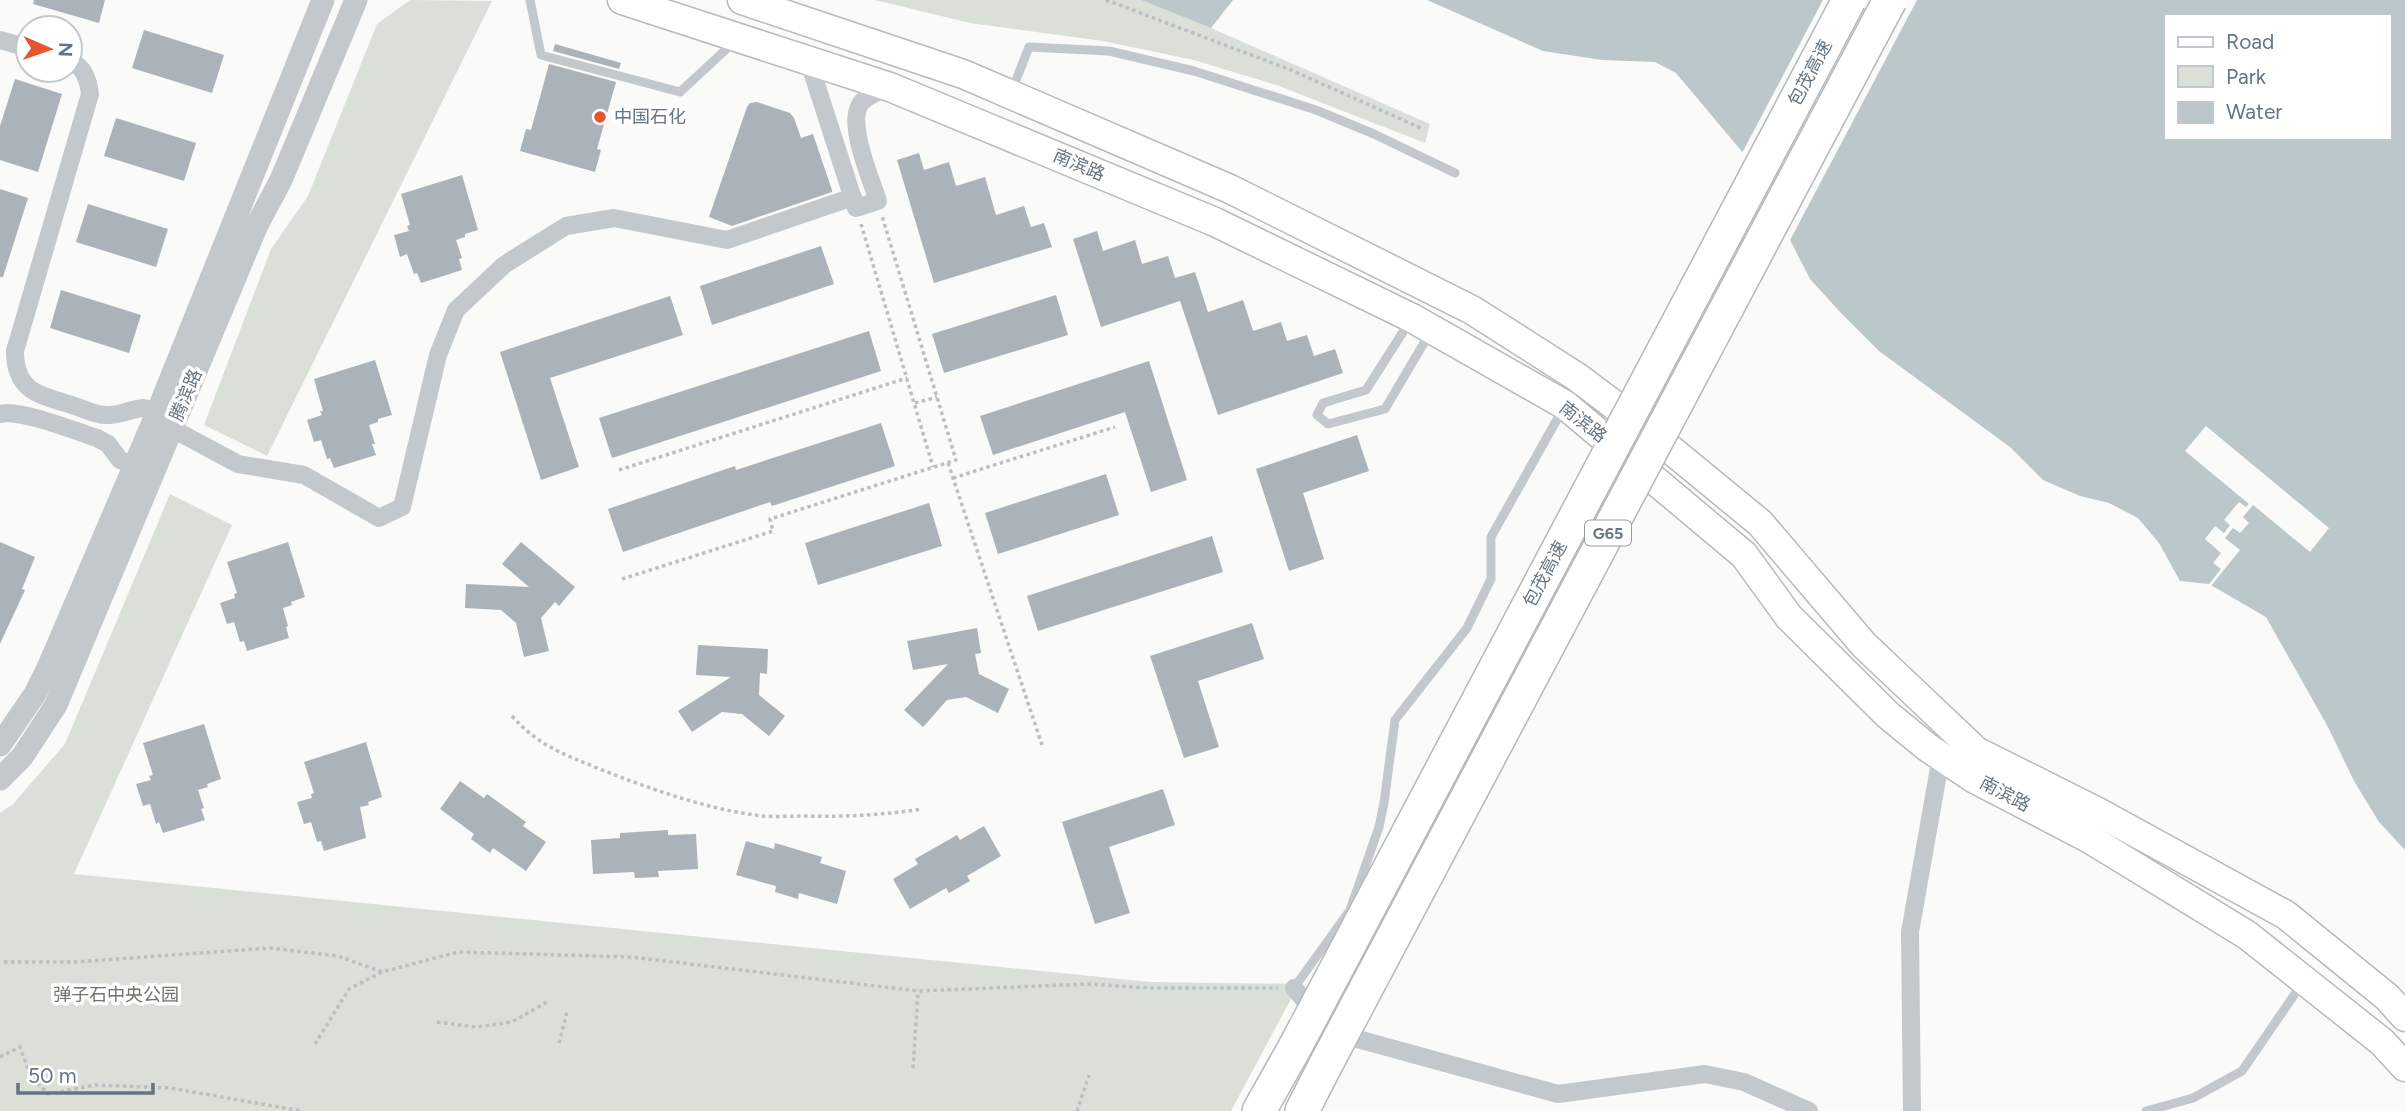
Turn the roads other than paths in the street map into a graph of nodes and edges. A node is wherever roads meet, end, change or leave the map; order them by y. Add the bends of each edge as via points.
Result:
1 (313, 0) edge
2 (323, 0) edge
3 (356, 0) edge
4 (530, 0) edge
5 (622, 0) edge
6 (742, 0) edge
7 (1849, 0) edge
8 (1890, 0) edge
9 (309, 34) junction
10 (738, 38) junction
11 (809, 62) junction
12 (84, 72) edge
13 (890, 87) junction
14 (1010, 94) junction
15 (1455, 173) dead end
16 (855, 203) junction
17 (1422, 324) junction
18 (1565, 405) junction
19 (0, 414) edge
20 (104, 415) junction
21 (168, 420) junction
22 (97, 438) junction
23 (143, 470) junction
24 (0, 745) edge
25 (1941, 757) junction
26 (0, 779) edge
27 (2304, 980) junction
28 (1294, 988) joint
29 (2405, 1017) edge
30 (2405, 1067) edge
31 (1259, 1111) edge
32 (1302, 1111) edge
33 (1809, 1111) edge
34 (1912, 1111) edge
35 (2146, 1111) edge

1 - 9 street
2 - 9 street, 腾滨路
3 - 21 street, 腾滨路 via 281,180
4 - 10 lane via 541,55 680,92
5 - 10 main road, 南滨路
6 - 14 main road, 南滨路
7 - 31 highway, 包茂高速 / G65, bridge
8 - 32 highway, 包茂高速 / G65, bridge
9 - 21 street, 腾滨路
10 - 11 main road, 南滨路
11 - 13 main road, 南滨路
11 - 16 street
12 - 20 street via 90,94 15,364 26,387 38,395
13 - 16 street via 863,100 856,111 856,130 878,201
13 - 17 main road, 南滨路 via 1215,222
14 - 15 lane via 1029,47 1109,51 1194,71 1315,110
14 - 29 main road, 南滨路 via 1242,195 1472,310 1555,363 1642,426 1760,523 1864,645 1976,751 2286,915
16 - 21 street via 727,240 614,218 566,226 504,265 456,310 438,355 402,507 379,517 304,475 238,464
17 - 17 lane via 1385,409 1328,424 1317,415 1323,403 1366,390
17 - 18 main road, 南滨路
18 - 25 main road, 南滨路 via 1744,555 1789,617 1888,715
18 - 28 lane via 1491,537 1491,579 1467,628 1395,720 1379,827 1350,910
19 - 22 street via 26,416
20 - 21 street via 145,408
20 - 22 street
21 - 23 street, 腾滨路
22 - 23 street via 120,460
23 - 24 street, 腾滨路 via 35,694
23 - 26 street, 腾滨路 via 56,705 22,757
25 - 27 main road, 南滨路 via 2169,887 2247,936
25 - 34 street via 1910,932
27 - 30 main road, 南滨路 via 2382,1042
27 - 35 lane via 2242,1070 2193,1098
28 - 33 street via 1324,1023 1354,1038 1558,1094 1705,1074 1744,1082

